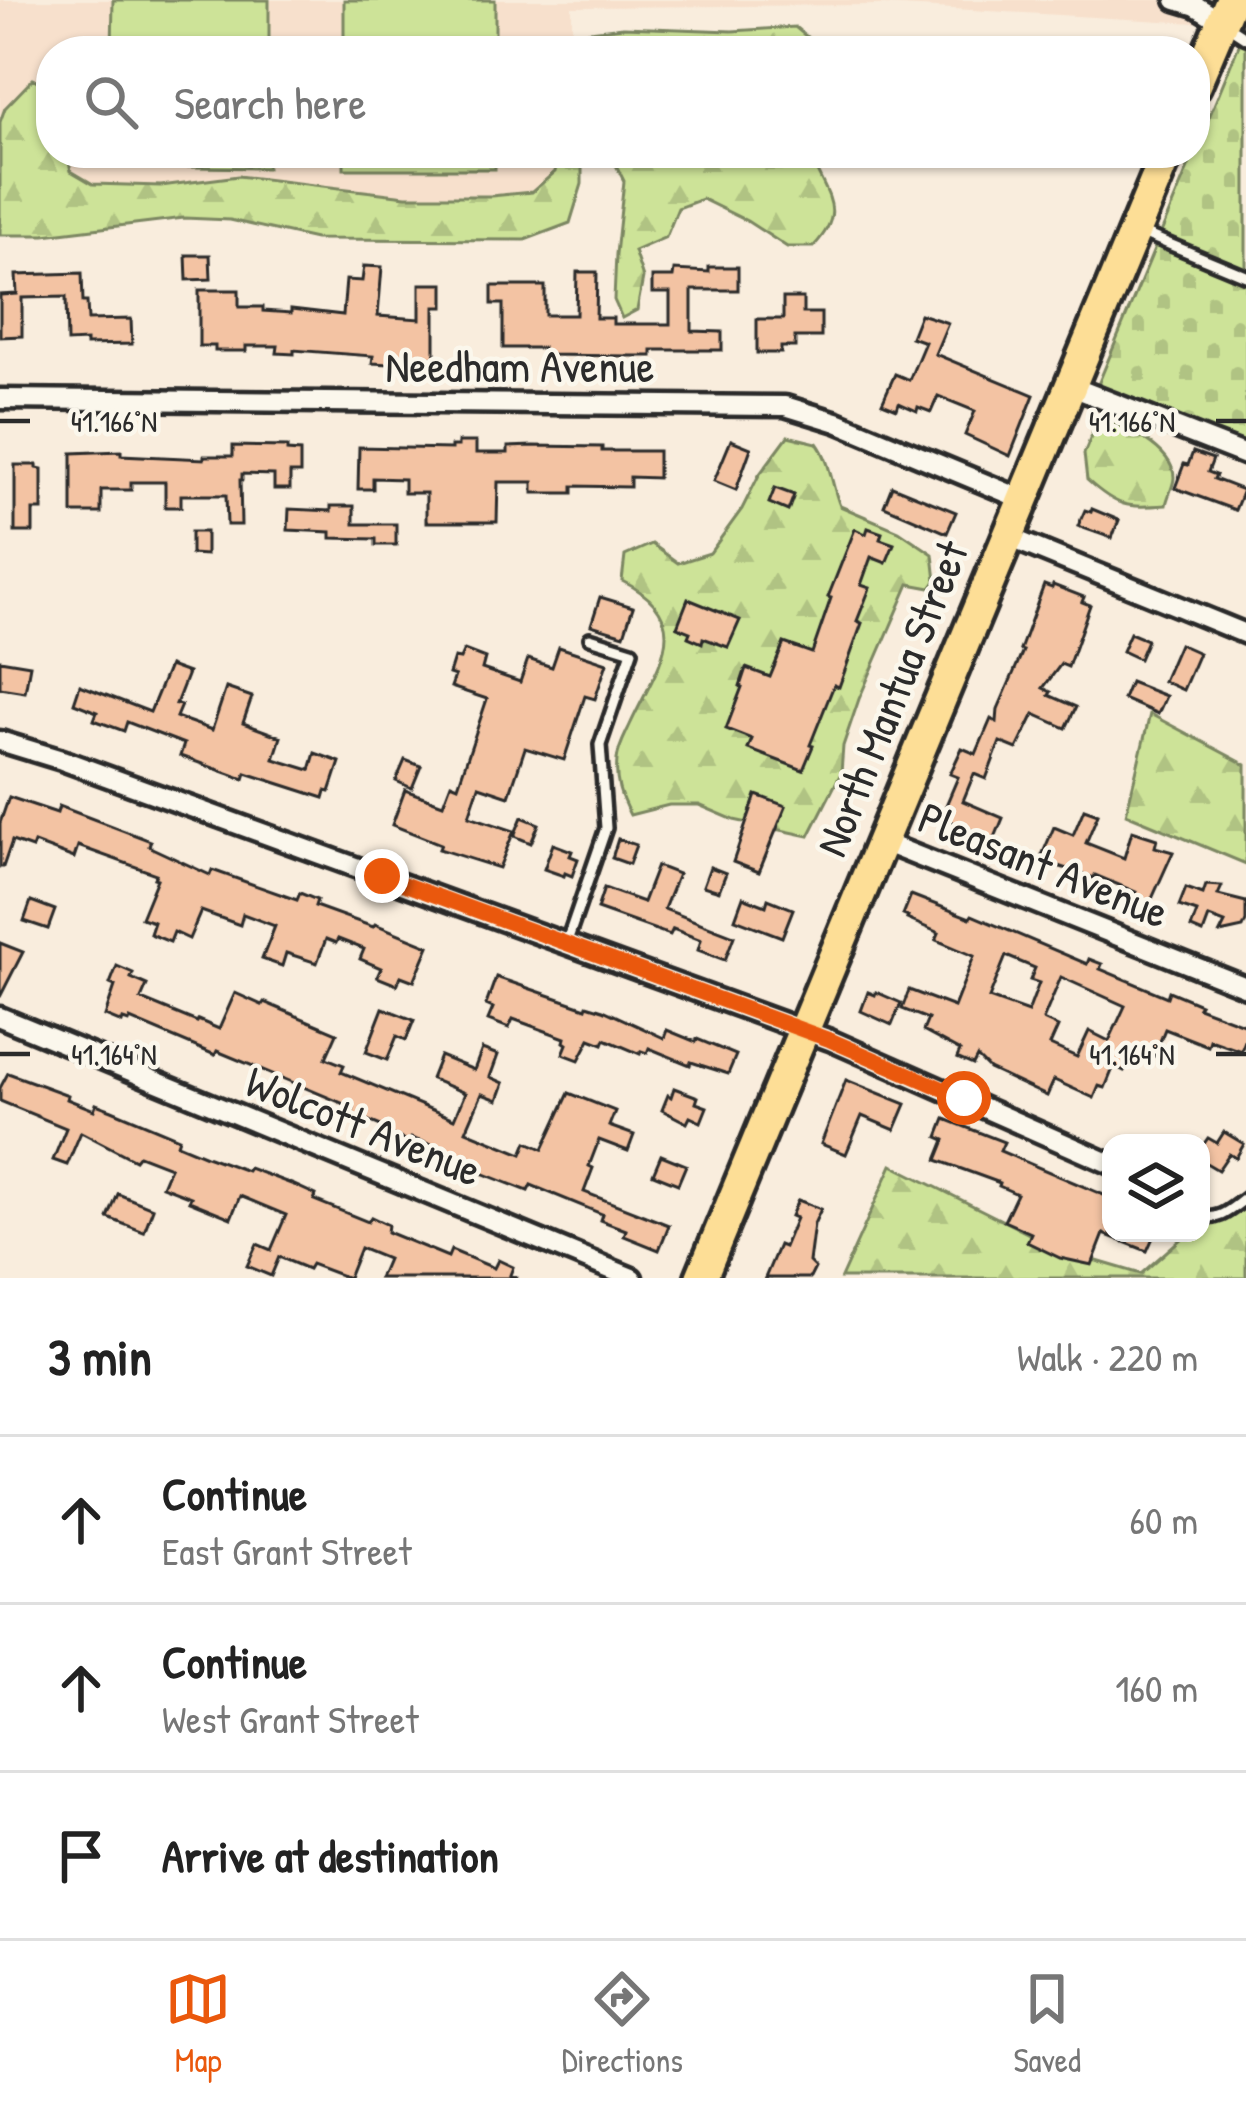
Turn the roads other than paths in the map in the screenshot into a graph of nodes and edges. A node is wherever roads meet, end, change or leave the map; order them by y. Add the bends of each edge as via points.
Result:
1 (1176, 0) edge
2 (1233, 20) edge
3 (1210, 59) edge
4 (1161, 168) edge
5 (1135, 230) junction
6 (1246, 276) edge
7 (1070, 386) junction
8 (0, 399) edge
9 (1246, 455) edge
10 (1022, 500) junction
11 (1006, 536) junction
12 (1246, 634) edge
13 (590, 638) dead end
14 (0, 741) edge
15 (880, 841) junction
16 (566, 944) junction
17 (1246, 987) edge
18 (0, 1017) edge
19 (803, 1030) junction
20 (1102, 1160) edge
21 (1246, 1198) edge
22 (1210, 1219) edge
23 (632, 1278) edge
24 (701, 1278) edge

1 - 2 street
2 - 3 main road
4 - 5 main road, North Mantua Street
5 - 6 lane
5 - 7 main road, North Mantua Street
7 - 9 street
7 - 10 main road, North Mantua Street
8 - 10 street, Needham Avenue via 785,406
10 - 11 main road, North Mantua Street
11 - 12 street
11 - 15 main road, North Mantua Street
13 - 16 lane via 632,651 600,745 606,827
14 - 16 street
15 - 17 street, Pleasant Avenue
15 - 19 main road, North Mantua Street
16 - 19 street
18 - 23 street, Wolcott Avenue
19 - 20 street
19 - 24 main road, North Mantua Street
21 - 22 lane

